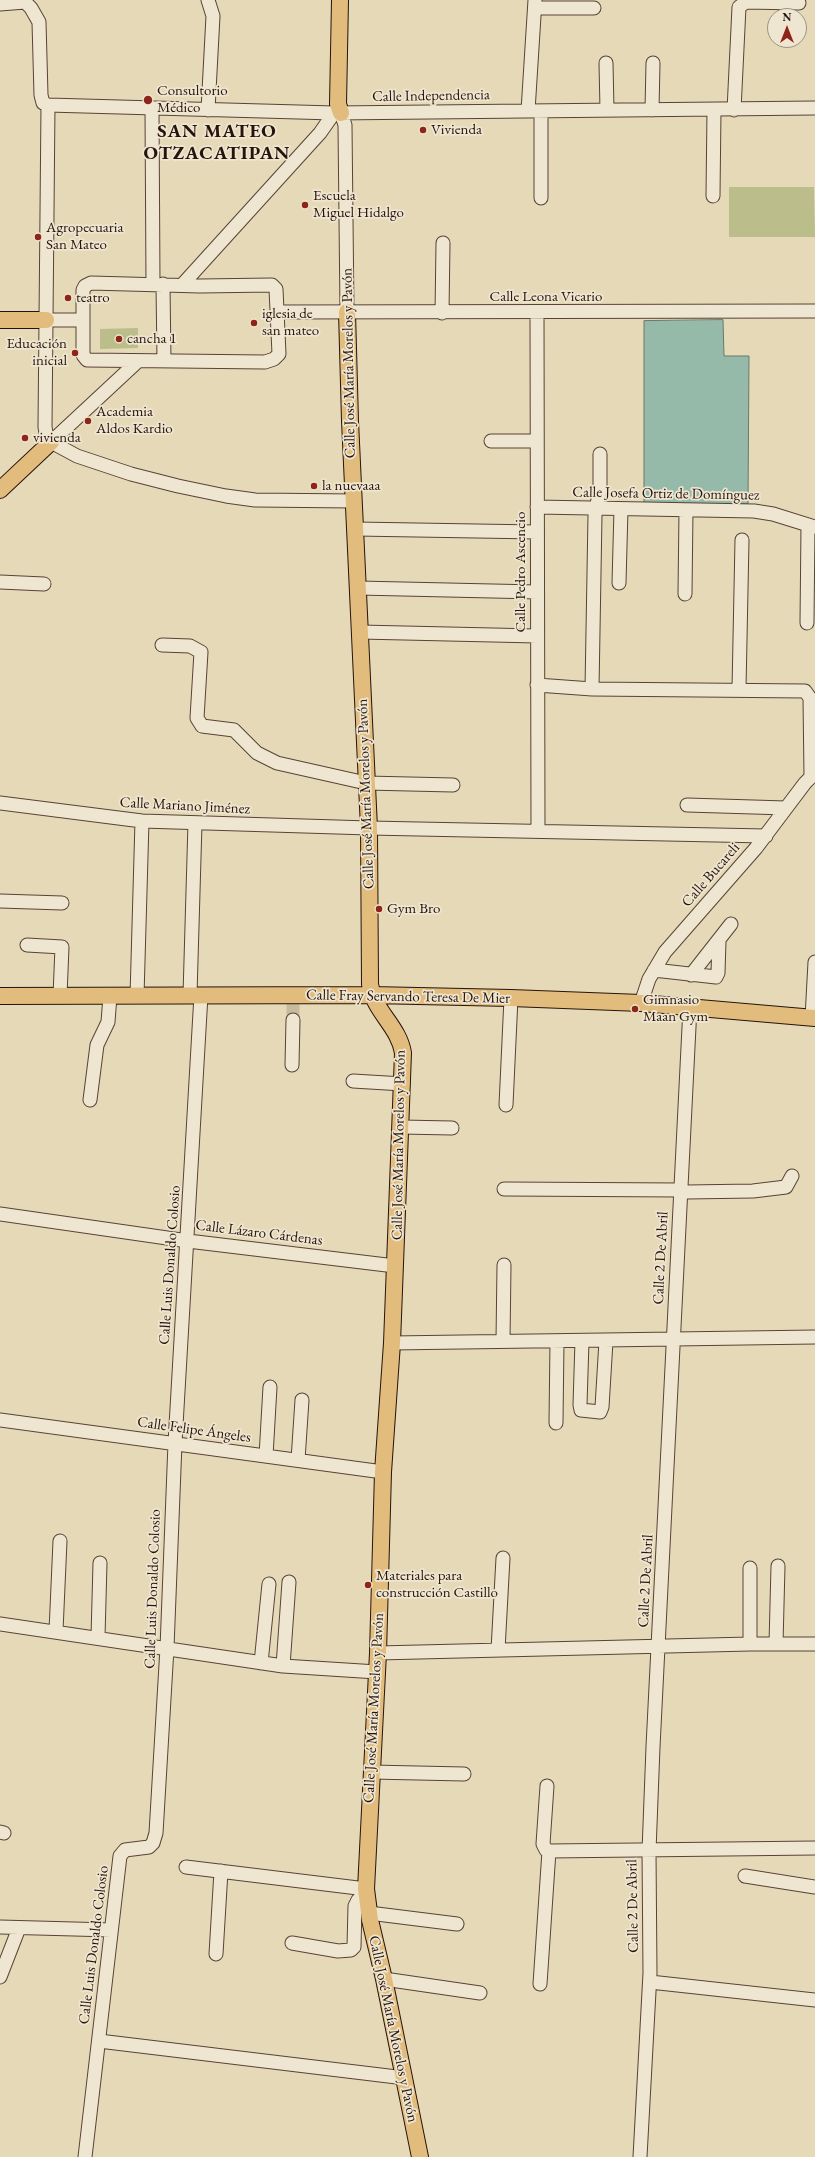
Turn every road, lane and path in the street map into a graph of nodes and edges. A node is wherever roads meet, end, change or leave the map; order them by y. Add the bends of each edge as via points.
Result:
1 (208, 0) edge
2 (340, 0) edge
3 (24, 1) edge
4 (799, 3) dead end
5 (0, 4) edge
6 (535, 4) edge
7 (594, 8) dead end
8 (606, 63) dead end
9 (653, 63) dead end
10 (48, 105) junction
11 (815, 108) edge
12 (152, 109) junction
13 (208, 110) junction
14 (607, 110) junction
15 (652, 110) junction
16 (714, 110) junction
17 (734, 110) junction
18 (535, 111) junction
19 (338, 113) junction
20 (713, 196) dead end
21 (541, 198) dead end
22 (443, 242) dead end
23 (158, 284) junction
24 (182, 285) junction
25 (815, 311) edge
26 (277, 312) junction
27 (347, 312) junction
28 (442, 313) junction
29 (537, 313) junction
30 (0, 320) edge
31 (46, 320) junction
32 (83, 320) junction
33 (164, 361) junction
34 (137, 362) junction
35 (491, 441) dead end
36 (537, 441) junction
37 (50, 442) junction
38 (600, 454) dead end
39 (0, 490) edge
40 (354, 501) junction
41 (537, 507) junction
42 (596, 508) junction
43 (621, 509) junction
44 (686, 510) junction
45 (811, 526) edge
46 (356, 529) junction
47 (537, 532) junction
48 (742, 540) dead end
49 (0, 582) edge
50 (619, 583) dead end
51 (44, 584) dead end
52 (358, 588) junction
53 (537, 592) junction
54 (685, 594) dead end
55 (807, 623) dead end
56 (360, 632) junction
57 (537, 636) junction
58 (162, 645) dead end
59 (537, 685) junction
60 (592, 689) junction
61 (739, 689) junction
62 (813, 775) edge
63 (366, 783) junction
64 (453, 785) dead end
65 (0, 803) edge
66 (687, 805) dead end
67 (786, 808) junction
68 (142, 821) junction
69 (195, 823) junction
70 (369, 828) junction
71 (538, 831) junction
72 (766, 836) junction
73 (0, 901) edge
74 (62, 903) dead end
75 (731, 924) dead end
76 (719, 942) junction
77 (27, 945) dead end
78 (815, 962) edge
79 (654, 970) junction
80 (691, 975) junction
81 (196, 995) junction
82 (371, 995) junction
83 (0, 996) edge
84 (60, 996) junction
85 (110, 996) junction
86 (137, 996) junction
87 (511, 998) junction
88 (641, 1003) junction
89 (690, 1007) junction
90 (814, 1018) edge
91 (293, 1020) tunnel mouth
92 (292, 1065) dead end
93 (353, 1081) dead end
94 (403, 1084) junction
95 (90, 1100) dead end
96 (506, 1105) dead end
97 (401, 1127) junction
98 (452, 1128) dead end
99 (792, 1176) dead end
100 (504, 1189) dead end
101 (680, 1190) junction
102 (0, 1214) edge
103 (188, 1241) junction
104 (504, 1265) dead end
105 (395, 1266) junction
106 (815, 1337) edge
107 (673, 1339) junction
108 (503, 1341) junction
109 (582, 1341) junction
110 (606, 1341) junction
111 (557, 1342) junction
112 (392, 1343) junction
113 (270, 1387) dead end
114 (302, 1400) dead end
115 (0, 1420) edge
116 (556, 1423) dead end
117 (175, 1443) junction
118 (266, 1456) junction
119 (298, 1460) junction
120 (383, 1472) junction
121 (60, 1541) dead end
122 (503, 1558) dead end
123 (100, 1563) dead end
124 (778, 1566) dead end
125 (750, 1568) dead end
126 (288, 1582) dead end
127 (269, 1584) dead end
128 (0, 1624) edge
129 (56, 1632) junction
130 (98, 1638) junction
131 (750, 1644) junction
132 (776, 1644) junction
133 (815, 1644) edge
134 (659, 1646) junction
135 (167, 1648) junction
136 (498, 1650) junction
137 (378, 1653) junction
138 (261, 1663) junction
139 (283, 1666) junction
140 (377, 1672) junction
141 (371, 1772) junction
142 (464, 1774) dead end
143 (547, 1786) dead end
144 (815, 1848) edge
145 (549, 1851) junction
146 (649, 1851) junction
147 (186, 1867) dead end
148 (222, 1871) junction
149 (746, 1876) dead end
150 (815, 1887) edge
151 (366, 1892) junction
152 (369, 1913) junction
153 (457, 1924) dead end
154 (0, 1927) edge
155 (19, 1928) junction
156 (111, 1930) junction
157 (292, 1943) dead end
158 (216, 1954) dead end
159 (0, 1977) edge
160 (650, 1978) junction
161 (384, 1979) junction
162 (540, 1984) dead end
163 (480, 1993) dead end
164 (815, 1993) edge
165 (815, 2000) edge
166 (99, 2041) junction
167 (405, 2078) junction
168 (85, 2157) edge
169 (420, 2157) edge
170 (640, 2157) edge

1 - 13 street via 213,16
2 - 19 main road
3 - 5 street
3 - 10 street via 39,22 41,95 43,103
4 - 17 street via 746,2 739,7
6 - 7 street
6 - 18 street
8 - 14 street
9 - 15 street
10 - 12 street, Calle Independencia
10 - 31 street
11 - 17 street, Calle Independencia
12 - 13 street, Calle Independencia
12 - 23 street
13 - 19 street, Calle Independencia
14 - 15 street, Calle Independencia
14 - 18 street, Calle Independencia
15 - 16 street, Calle Independencia
16 - 17 street, Calle Independencia
16 - 20 street
18 - 19 street, Calle Independencia
18 - 21 street
19 - 24 street
19 - 27 street, Calle José María Morelos y Pavón via 345,125
22 - 28 street
23 - 24 street
23 - 32 street via 87,284 83,290
23 - 33 street
24 - 26 street via 272,285 276,289
25 - 29 street, Calle Leona Vicario
26 - 27 street, Calle Leona Vicario
26 - 33 street via 279,350 277,357 271,361
27 - 28 street, Calle Leona Vicario
27 - 40 main road, Calle José María Morelos y Pavón
28 - 29 street, Calle Leona Vicario
29 - 36 street, Calle Pedro Ascencio
30 - 31 main road
31 - 32 street
31 - 37 street via 45,432
32 - 34 street via 85,359
33 - 34 street
34 - 37 street
35 - 36 street
36 - 41 street, Calle Pedro Ascencio
37 - 39 main road
37 - 40 street via 76,456 101,465 226,496 255,500
38 - 42 street via 600,489
40 - 46 main road, Calle José María Morelos y Pavón
41 - 42 street, Calle Josefa Ortiz de Domínguez
41 - 47 street, Calle Pedro Ascencio
42 - 43 street, Calle Josefa Ortiz de Domínguez
42 - 60 street
43 - 44 street, Calle Josefa Ortiz de Domínguez
43 - 50 street
44 - 45 street, Calle Josefa Ortiz de Domínguez via 759,511
44 - 54 street
45 - 55 street
46 - 47 street
46 - 52 main road, Calle José María Morelos y Pavón
47 - 53 street, Calle Pedro Ascencio
48 - 61 street
49 - 51 street
52 - 53 street
52 - 56 main road, Calle José María Morelos y Pavón
53 - 57 street, Calle Pedro Ascencio
56 - 57 street
56 - 63 main road, Calle José María Morelos y Pavón
57 - 59 street, Calle Pedro Ascencio
58 - 63 street via 190,646 201,652 197,718 202,726 234,730 257,753 277,763
59 - 60 street
59 - 71 street, Calle Pedro Ascencio
60 - 61 street
61 - 62 street via 801,690 807,693 810,698
62 - 67 street, Calle Bucareli
63 - 64 street
63 - 70 main road, Calle José María Morelos y Pavón
65 - 68 street, Calle Mariano Jiménez
66 - 67 street
67 - 72 street, Calle Bucareli
68 - 69 street, Calle Mariano Jiménez
68 - 86 street
69 - 70 street, Calle Mariano Jiménez
69 - 81 street, Calle Luis Donaldo Colosio
70 - 71 street, Calle Mariano Jiménez
70 - 82 main road, Calle José María Morelos y Pavón
71 - 72 street, Calle Mariano Jiménez
72 - 79 street, Calle Bucareli via 665,952
73 - 74 street
75 - 76 street
76 - 80 street
76 - 80 street via 718,975
77 - 84 street via 62,948
78 - 90 street
79 - 80 street
79 - 88 street, Calle Bucareli
81 - 82 main road, Calle Fray Servando Teresa De Mier via 293,1000
81 - 86 main road, Calle Fray Servando Teresa De Mier
81 - 103 street, Calle Luis Donaldo Colosio
82 - 87 main road, Calle Fray Servando Teresa De Mier
82 - 94 main road, Calle José María Morelos y Pavón via 400,1038 403,1053
83 - 84 main road, Calle Fray Servando Teresa De Mier
84 - 85 main road, Calle Fray Servando Teresa De Mier
85 - 86 main road, Calle Fray Servando Teresa De Mier
85 - 95 street via 108,1022 97,1045
87 - 88 main road, Calle Fray Servando Teresa De Mier
87 - 96 street
88 - 89 main road, Calle Fray Servando Teresa De Mier
89 - 90 main road, Calle Fray Servando Teresa De Mier
89 - 101 street, Calle 2 De Abril
91 - 92 street
93 - 94 street
94 - 97 main road, Calle José María Morelos y Pavón
97 - 98 street
97 - 105 main road, Calle José María Morelos y Pavón
99 - 101 street via 786,1187 778,1190
100 - 101 street
101 - 107 street, Calle 2 De Abril
102 - 103 street, Calle Lázaro Cárdenas
103 - 105 street, Calle Lázaro Cárdenas
103 - 117 street, Calle Luis Donaldo Colosio
104 - 108 street
105 - 112 main road, Calle José María Morelos y Pavón
106 - 107 street
107 - 110 street
107 - 134 street, Calle 2 De Abril
108 - 111 street
108 - 112 street
109 - 110 street
109 - 110 street via 580,1405 581,1410 585,1412 600,1412 602,1407
109 - 111 street
111 - 116 street
112 - 120 main road, Calle José María Morelos y Pavón
113 - 118 street
114 - 119 street
115 - 117 street, Calle Felipe Ángeles
117 - 118 street, Calle Felipe Ángeles
117 - 135 street, Calle Luis Donaldo Colosio
118 - 119 street, Calle Felipe Ángeles
119 - 120 street, Calle Felipe Ángeles
120 - 137 main road, Calle José María Morelos y Pavón
121 - 129 street
122 - 136 street
123 - 130 street
124 - 132 street
125 - 131 street
126 - 139 street
127 - 138 street
128 - 129 street
129 - 130 street
130 - 135 street
131 - 132 street
131 - 134 street
132 - 133 street
134 - 136 street
134 - 146 street, Calle 2 De Abril
135 - 138 street
135 - 156 street, Calle Luis Donaldo Colosio via 156,1833 150,1847 122,1852
136 - 137 street
137 - 140 main road, Calle José María Morelos y Pavón
138 - 139 street
139 - 140 street
140 - 141 main road, Calle José María Morelos y Pavón
141 - 142 street
141 - 151 main road, Calle José María Morelos y Pavón
143 - 145 street via 543,1844
144 - 146 street
145 - 146 street
145 - 162 street
146 - 160 street, Calle 2 De Abril
147 - 148 street
148 - 151 street
148 - 158 street
149 - 150 street
151 - 152 main road, Calle José María Morelos y Pavón
151 - 157 street via 354,1906 354,1947 351,1950 338,1951
152 - 153 street
152 - 161 main road, Calle José María Morelos y Pavón
154 - 155 street
155 - 156 street
155 - 159 street
156 - 166 street, Calle Luis Donaldo Colosio
160 - 164 street
160 - 165 street
160 - 170 street, Calle 2 De Abril
161 - 163 street
161 - 167 main road, Calle José María Morelos y Pavón
166 - 167 street
166 - 168 street, Calle Luis Donaldo Colosio
167 - 169 main road, Calle José María Morelos y Pavón

